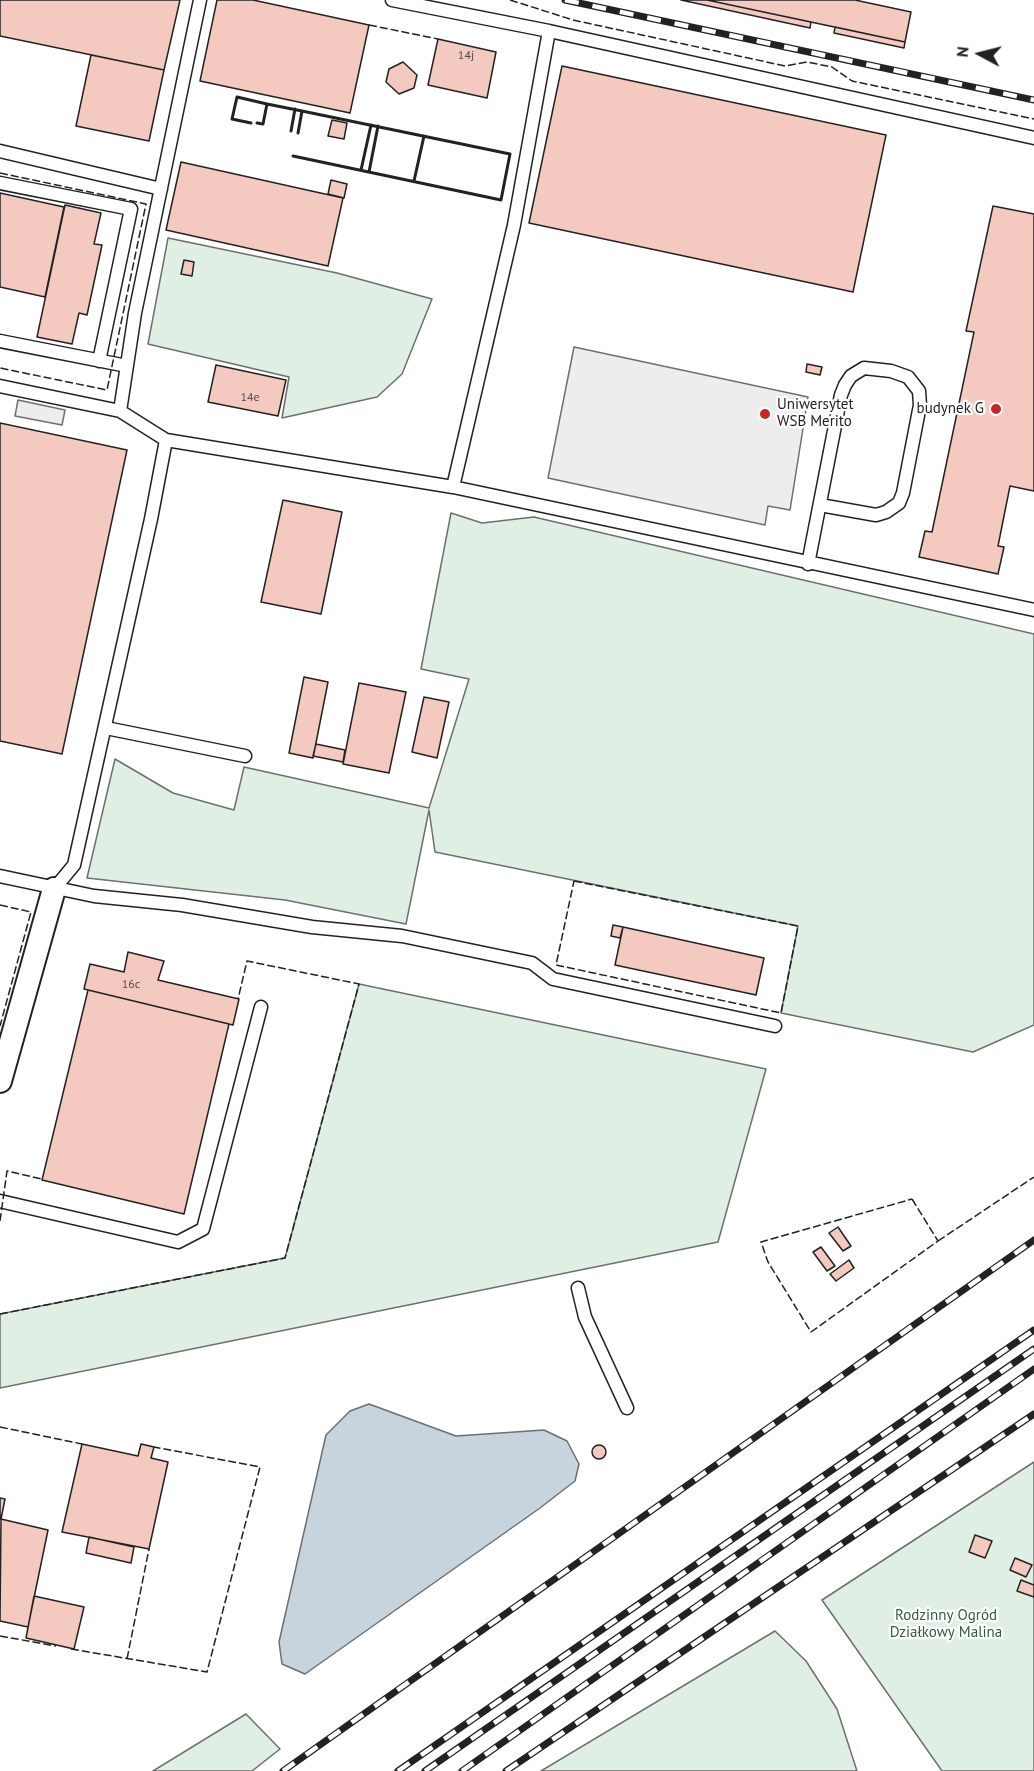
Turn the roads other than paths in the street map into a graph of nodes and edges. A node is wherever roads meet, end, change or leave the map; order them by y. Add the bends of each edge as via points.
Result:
1 (200, 0) edge
2 (392, 0) edge
3 (549, 32) junction
4 (1034, 138) edge
5 (0, 151) edge
6 (0, 183) edge
7 (161, 189) junction
8 (0, 341) edge
9 (99, 361) junction
10 (127, 366) junction
11 (0, 386) edge
12 (120, 411) junction
13 (165, 440) junction
14 (453, 487) junction
15 (820, 505) junction
16 (808, 564) junction
17 (1034, 610) edge
18 (106, 728) junction
19 (245, 756) dead end
20 (0, 876) edge
21 (54, 889) junction
22 (261, 1007) dead end
23 (775, 1026) dead end
24 (0, 1081) edge
25 (0, 1201) edge
26 (578, 1288) dead end
27 (627, 1408) dead end

1 - 7 lane
2 - 3 lane
3 - 4 lane
3 - 14 lane via 514,225
5 - 7 lane
6 - 9 lane via 131,209
7 - 10 lane
8 - 9 lane
9 - 10 lane
10 - 12 lane
11 - 12 lane
12 - 13 lane
13 - 14 lane
13 - 18 lane
14 - 16 lane
15 - 15 lane via 845,385 857,371 871,367 908,377 919,391 920,405 899,503 876,515
15 - 16 lane
16 - 17 lane
18 - 19 lane
18 - 21 lane via 74,865
20 - 21 lane
21 - 23 lane via 312,927 402,936 532,963 553,979
21 - 24 street
22 - 25 lane via 203,1229 177,1242
26 - 27 lane via 585,1317

